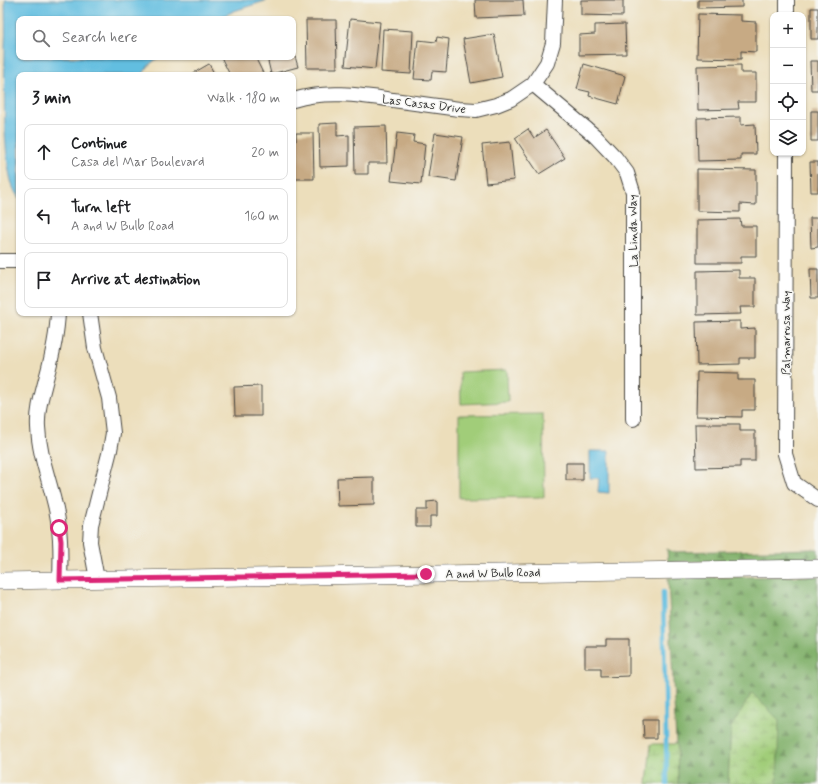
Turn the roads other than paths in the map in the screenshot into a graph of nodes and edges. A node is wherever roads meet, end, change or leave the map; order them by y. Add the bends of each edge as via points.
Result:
1 (555, 0) edge
2 (787, 0) edge
3 (787, 12) edge
4 (533, 84) junction
5 (296, 99) edge
6 (786, 156) edge
7 (0, 261) edge
8 (16, 261) edge
9 (58, 316) edge
10 (90, 316) edge
11 (633, 419) dead end
12 (818, 500) edge
13 (818, 568) edge
14 (97, 579) junction
15 (60, 580) junction
16 (0, 581) edge

1 - 4 street, Las Casas Drive via 553,43 547,63
2 - 3 street
4 - 5 street, Las Casas Drive via 511,99 476,110 459,110 343,94 323,94
4 - 11 street, La Linda Way via 615,157 627,173 633,192
6 - 12 street, Palmarrosa Way via 785,454 794,483
7 - 8 street
9 - 15 street via 54,350 39,406 38,424 39,444 61,541
10 - 14 street via 113,433 91,525 90,542
13 - 14 street, A and W Bulb Road
14 - 15 street, A and W Bulb Road
15 - 16 street, A and W Bulb Road

